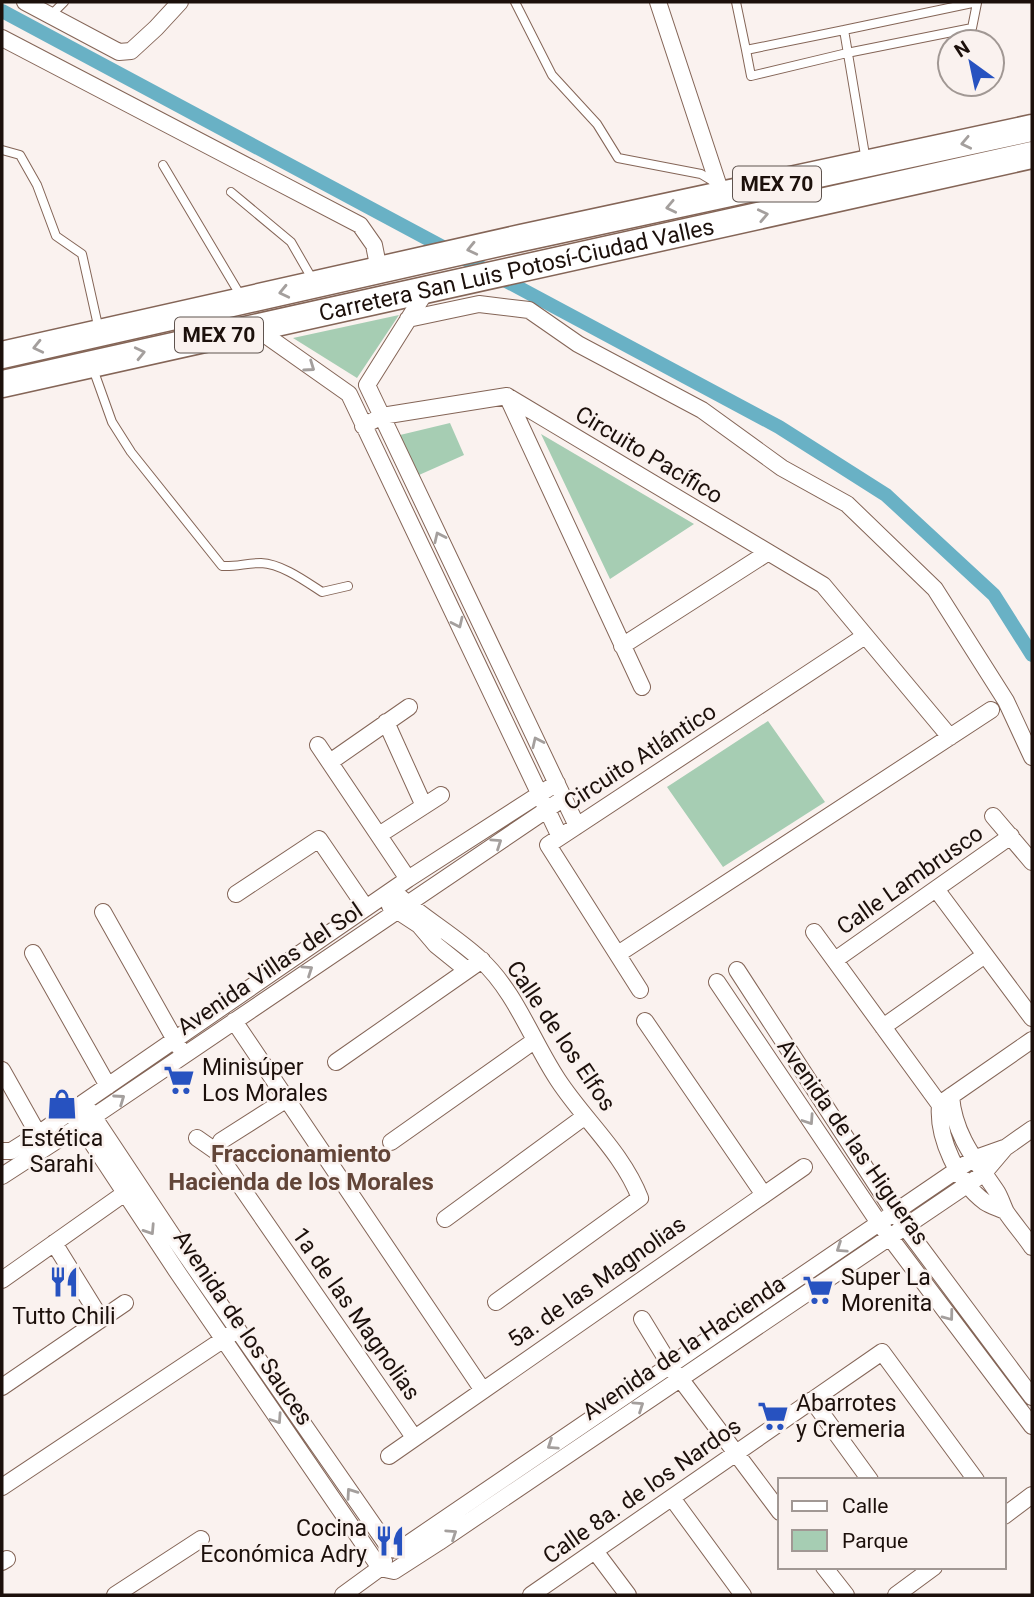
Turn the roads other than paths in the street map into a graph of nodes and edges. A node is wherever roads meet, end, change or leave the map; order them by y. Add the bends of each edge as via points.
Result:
1 (24, 2) edge
2 (64, 2) edge
3 (180, 2) edge
4 (515, 2) edge
5 (658, 2) edge
6 (736, 2) edge
7 (977, 2) edge
8 (51, 16) junction
9 (844, 30) junction
10 (2, 38) edge
11 (746, 50) junction
12 (847, 53) junction
13 (1032, 128) edge
14 (2, 150) edge
15 (1032, 155) edge
16 (867, 164) junction
17 (163, 165) dead end
18 (720, 190) junction
19 (231, 192) dead end
20 (379, 270) junction
21 (315, 285) junction
22 (432, 287) junction
23 (243, 301) junction
24 (408, 319) junction
25 (254, 327) junction
26 (100, 333) junction
27 (2, 355) edge
28 (90, 364) junction
29 (2, 384) edge
30 (367, 385) junction
31 (349, 394) junction
32 (507, 396) junction
33 (382, 416) junction
34 (363, 426) junction
35 (767, 553) junction
36 (456, 571) junction
37 (437, 579) junction
38 (348, 586) dead end
39 (865, 636) junction
40 (622, 646) junction
41 (642, 687) dead end
42 (408, 707) dead end
43 (991, 710) dead end
44 (386, 722) junction
45 (950, 737) junction
46 (318, 746) dead end
47 (1032, 757) edge
48 (330, 762) junction
49 (560, 791) junction
50 (441, 795) dead end
51 (539, 795) junction
52 (424, 806) junction
53 (546, 810) junction
54 (993, 816) dead end
55 (577, 826) junction
56 (379, 835) junction
57 (1011, 836) junction
58 (560, 837) junction
59 (1032, 862) edge
60 (408, 880) junction
61 (936, 889) junction
62 (236, 894) dead end
63 (386, 895) junction
64 (402, 907) junction
65 (366, 908) junction
66 (103, 912) dead end
67 (814, 932) dead end
68 (33, 953) dead end
69 (618, 954) junction
70 (985, 955) junction
71 (482, 960) junction
72 (835, 960) junction
73 (467, 970) junction
74 (737, 970) dead end
75 (717, 982) dead end
76 (640, 990) dead end
77 (1032, 1018) edge
78 (234, 1021) junction
79 (645, 1021) dead end
80 (883, 1027) junction
81 (174, 1038) junction
82 (1032, 1040) edge
83 (534, 1041) junction
84 (789, 1051) junction
85 (184, 1055) junction
86 (336, 1062) dead end
87 (771, 1064) junction
88 (2, 1070) edge
89 (108, 1086) junction
90 (288, 1099) junction
91 (945, 1100) junction
92 (83, 1114) junction
93 (584, 1117) junction
94 (1032, 1129) edge
95 (38, 1134) junction
96 (197, 1138) dead end
97 (391, 1142) dead end
98 (1005, 1148) junction
99 (6, 1151) edge
100 (217, 1152) junction
101 (973, 1159) junction
102 (804, 1167) dead end
103 (958, 1169) junction
104 (983, 1174) junction
105 (2, 1176) edge
106 (968, 1184) junction
107 (125, 1193) junction
108 (764, 1195) junction
109 (1005, 1211) junction
110 (894, 1212) junction
111 (445, 1219) dead end
112 (878, 1223) junction
113 (904, 1227) junction
114 (889, 1237) junction
115 (54, 1243) junction
116 (1032, 1247) edge
117 (2, 1280) edge
118 (496, 1302) dead end
119 (125, 1303) dead end
120 (101, 1319) junction
121 (642, 1320) dead end
122 (237, 1330) junction
123 (223, 1340) junction
124 (675, 1372) junction
125 (2, 1387) edge
126 (482, 1389) junction
127 (1032, 1396) edge
128 (812, 1400) junction
129 (1032, 1426) edge
130 (417, 1435) junction
131 (735, 1454) junction
132 (390, 1456) dead end
133 (869, 1478) edge
134 (975, 1478) edge
135 (2, 1487) edge
136 (1032, 1495) edge
137 (672, 1498) junction
138 (778, 1508) edge
139 (1006, 1514) edge
140 (201, 1539) dead end
141 (390, 1549) junction
142 (594, 1551) junction
143 (380, 1568) junction
144 (826, 1569) edge
145 (931, 1569) edge
146 (115, 1595) edge
147 (343, 1595) edge
148 (531, 1595) edge
149 (628, 1595) edge
150 (743, 1595) edge
151 (846, 1595) edge
152 (896, 1595) edge

1 - 8 street
2 - 8 lane
3 - 8 street via 131,51 118,52
4 - 18 lane via 552,75 597,124 618,158 701,174
5 - 18 street
6 - 11 lane
7 - 9 lane
7 - 12 lane via 972,28
9 - 11 lane
9 - 12 lane
10 - 20 street via 360,225 374,245
11 - 12 lane via 751,76
12 - 16 lane
13 -> 16 main road, MEX 70
14 - 26 lane via 20,155 56,236 82,254
22 -> 15 main road, Carretera San Luis Potosí-Ciudad Valles / MEX 70
16 - 18 main road, MEX 70
17 - 23 lane
18 -> 20 main road, MEX 70
19 - 21 lane via 291,242
20 - 21 main road, MEX 70
21 -> 23 main road, MEX 70
22 - 24 street
22 - 25 main road, Carretera San Luis Potosí-Ciudad Valles / MEX 70
23 - 26 main road, MEX 70
24 - 30 street
24 - 47 street via 480,304 529,310 579,344 702,410 782,468 847,504 935,589 1006,701
28 -> 25 main road, Carretera San Luis Potosí-Ciudad Valles / MEX 70
25 -> 31 street
26 -> 27 main road, MEX 70
28 - 29 main road, Carretera San Luis Potosí-Ciudad Valles / MEX 70
28 - 38 lane via 112,422 131,452 222,566 266,563 322,592
30 - 31 street
30 - 33 street
31 - 34 street
32 - 33 street
32 - 35 street, Circuito Pacífico
32 - 40 street
33 - 34 street
36 -> 33 street
34 - 37 street
35 - 39 street, Circuito Pacífico via 823,585
35 - 40 street
36 - 37 street
49 -> 36 street
37 -> 51 street
39 - 45 street
39 - 55 street, Circuito Atlántico
40 - 41 street
42 - 44 street
43 - 45 street
44 - 48 street
44 - 52 street
45 - 69 street
46 - 48 street
48 - 56 street
49 - 51 street, Avenida Villas del Sol
49 - 53 street, Avenida Villas del Sol
49 - 55 street
50 - 52 street
51 - 53 street
51 - 60 street, Avenida Villas del Sol
52 - 56 street
53 - 58 street
64 -> 53 street, Avenida Villas del Sol
54 - 57 street, Calle Lambrusco
55 - 58 street, Circuito Atlántico
56 - 60 street
57 - 59 street, Calle Lambrusco
57 - 61 street, Calle Lambrusco
58 - 69 street, Circuito Atlántico via 548,845
60 - 63 street, Avenida Villas del Sol
61 - 70 street
61 - 72 street, Calle Lambrusco
62 - 65 street via 319,839
63 - 64 street, Calle de los Elfos
63 - 65 street, Avenida Villas del Sol
64 - 71 street, Calle de los Elfos via 445,930
64 - 73 street, Calle de los Elfos via 436,945
78 -> 64 street, Avenida Villas del Sol
65 - 81 street, Avenida Villas del Sol
66 - 81 street
67 - 72 street, Calle Lambrusco
68 - 89 street
69 - 76 street, Circuito Atlántico
70 - 77 street
70 - 80 street
71 - 73 street
71 - 83 street, Calle de los Elfos via 505,989
72 - 80 street, Calle Lambrusco
73 - 86 street
74 - 84 street, Avenida de las Higueras
75 - 87 street, Avenida de las Higueras
78 - 85 street, Avenida Villas del Sol
78 - 90 street
79 - 108 street
80 - 91 street, Calle Lambrusco
81 - 85 street
81 - 89 street, Avenida Villas del Sol
82 - 91 street
83 - 93 street, Calle de los Elfos
83 - 97 street
84 - 87 street
84 - 110 street, Avenida de las Higueras
92 -> 85 street, Avenida Villas del Sol
87 -> 112 street, Avenida de las Higueras
88 - 95 street
89 - 92 street, Avenida Villas del Sol
90 - 100 street via 221,1141
90 - 126 street
91 - 101 street, Calle Lambrusco
91 - 103 street via 939,1117 943,1143
92 - 95 street, Avenida Villas del Sol
92 - 105 street, Avenida Villas del Sol
92 - 107 street, Avenida de los Sauces
92 - 122 street, Avenida de los Sauces
93 - 111 street
93 - 118 street, Calle de los Elfos via 621,1160 640,1198
94 - 98 street, Avenida de la Hacienda
95 - 99 street, Avenida Villas del Sol
96 - 100 street
98 - 101 street, Avenida de la Hacienda
98 - 104 street, Avenida de la Hacienda
100 - 130 street, 1a de las Magnolias via 411,1433
101 - 103 street, Avenida de la Hacienda
101 - 104 street, Calle Lambrusco
102 - 108 street, 5a. de las Magnolias
103 - 106 street
103 - 110 street, Avenida de la Hacienda
104 - 106 street, Avenida de la Hacienda
104 - 109 street, Calle Lambrusco
106 - 109 street via 983,1201
106 - 113 street, Avenida de la Hacienda
107 - 115 street
107 -> 123 street, Avenida de los Sauces
108 - 126 street, 5a. de las Magnolias
109 - 116 street
110 - 112 street, Avenida de la Hacienda
110 - 113 street, Avenida de las Higueras
112 - 114 street, Avenida de las Higueras
112 -> 124 street, Avenida de la Hacienda
113 - 114 street, Avenida de la Hacienda
113 - 127 street, Avenida de las Higueras
114 - 124 street, Avenida de la Hacienda
114 -> 129 street, Avenida de las Higueras
115 - 117 street
115 - 120 street
119 - 120 street
120 - 125 street
121 - 124 street
122 - 123 street
141 -> 122 street, Avenida de los Sauces
123 - 135 street
123 -> 143 street, Avenida de los Sauces
124 - 131 street
124 -> 141 street, Avenida de la Hacienda via 399,1550
143 -> 124 street, Avenida de la Hacienda via 394,1571 407,1564
126 - 130 street, 5a. de las Magnolias
128 - 131 street, Calle 8a. de los Nardos
128 - 133 street
128 - 134 street, Calle 8a. de los Nardos via 881,1352
130 - 132 street, 5a. de las Magnolias
131 - 137 street, Calle 8a. de los Nardos
131 - 138 street
136 - 139 street
137 - 142 street, Calle 8a. de los Nardos
137 - 150 street
140 - 146 street
141 - 143 street
142 - 148 street, Calle 8a. de los Nardos
142 - 149 street
143 - 147 street
144 - 151 street
145 - 152 street

